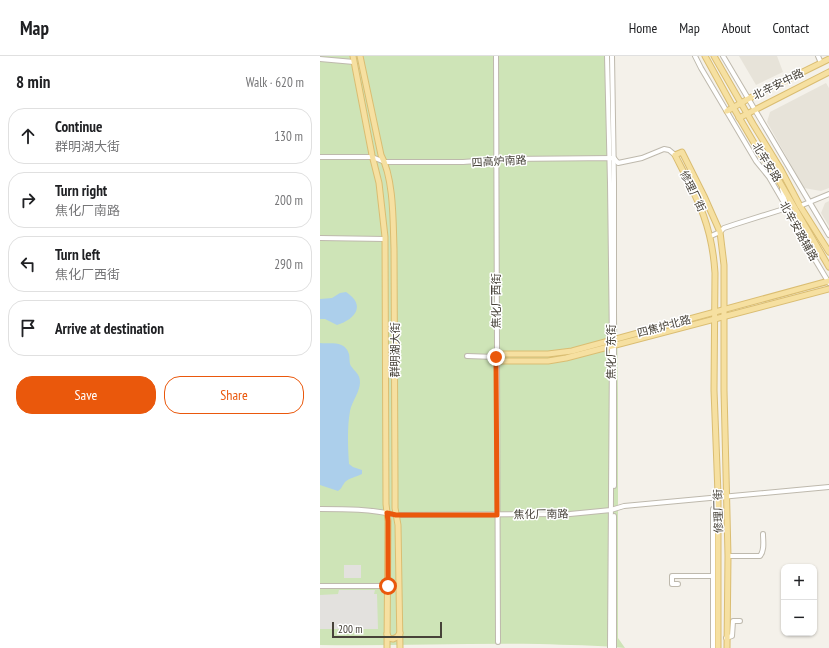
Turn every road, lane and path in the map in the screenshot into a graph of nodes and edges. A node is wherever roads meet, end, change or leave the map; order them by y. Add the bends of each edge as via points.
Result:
1 (360, 56) edge
2 (496, 56) edge
3 (607, 56) edge
4 (612, 56) edge
5 (696, 56) edge
6 (705, 56) edge
7 (714, 56) edge
8 (723, 56) edge
9 (818, 56) edge
10 (320, 59) edge
11 (353, 59) edge
12 (829, 59) edge
13 (821, 63) junction
14 (828, 74) edge
15 (748, 99) junction
16 (741, 103) junction
17 (733, 107) junction
18 (754, 110) junction
19 (727, 111) junction
20 (746, 113) junction
21 (739, 118) junction
22 (675, 155) junction
23 (320, 157) edge
24 (372, 157) junction
25 (611, 158) junction
26 (495, 160) junction
27 (385, 162) junction
28 (782, 185) junction
29 (829, 194) edge
30 (810, 202) junction
31 (800, 206) junction
32 (787, 208) junction
33 (720, 232) junction
34 (829, 235) edge
35 (711, 236) junction
36 (320, 238) edge
37 (385, 239) junction
38 (829, 252) edge
39 (829, 267) edge
40 (829, 281) edge
41 (829, 290) edge
42 (724, 309) junction
43 (715, 312) junction
44 (724, 316) junction
45 (715, 319) junction
46 (613, 339) junction
47 (613, 346) junction
48 (467, 356) dead end
49 (496, 357) junction
50 (829, 487) edge
51 (718, 496) junction
52 (726, 496) junction
53 (320, 509) edge
54 (713, 509) dead end
55 (612, 510) junction
56 (387, 513) junction
57 (396, 515) junction
58 (497, 515) junction
59 (763, 534) dead end
60 (728, 556) junction
61 (713, 576) junction
62 (678, 584) dead end
63 (320, 586) edge
64 (388, 586) junction
65 (740, 621) dead end
66 (387, 633) junction
67 (400, 633) junction
68 (726, 638) junction
69 (498, 642) dead end
70 (387, 648) edge
71 (400, 648) edge
72 (610, 648) edge
73 (614, 648) edge
74 (713, 648) edge
75 (718, 648) edge
76 (727, 648) edge

1 - 27 main road, 群明湖大街 via 381,155
2 - 26 street, 焦化厂西街
3 - 25 street, 焦化厂东街
4 - 25 street, 焦化厂东街
5 - 19 street, 北辛安路辅路
6 - 17 main road, 北辛安路
7 - 16 main road, 北辛安路
8 - 15 street
9 - 13 street
10 - 11 street
11 - 24 main road, 群明湖大街
12 - 13 main road, 北辛安中路
13 - 15 main road, 北辛安中路
14 - 18 main road, 北辛安中路
15 - 16 main road, 北辛安中路
15 - 18 street
16 - 17 main road, 北辛安中路
16 - 20 main road, 北辛安路
17 - 19 main road, 北辛安中路
17 - 21 main road, 北辛安路
18 - 20 main road, 北辛安中路
18 - 30 street
19 - 32 street, 北辛安路辅路
20 - 21 main road, 北辛安中路
20 - 31 main road, 北辛安路
21 - 28 main road, 北辛安路
22 - 25 street, 四高炉南路 via 664,149 618,163
22 - 33 main road, 修理厂街 via 682,152
22 - 35 main road, 修理厂街 via 699,201
23 - 24 street
24 - 27 street
24 - 37 main road, 群明湖大街 via 379,183
25 - 26 street, 四高炉南路
25 - 46 street, 焦化厂东街
26 - 27 street, 四高炉南路
26 - 49 street, 焦化厂西街
27 - 57 main road, 群明湖大街 via 393,213
28 - 32 street
28 - 39 main road, 北辛安路
29 - 30 street
30 - 31 street
30 - 34 street
31 - 38 main road, 北辛安路
32 - 33 street via 724,228
32 - 40 street, 北辛安路辅路 via 799,233
33 - 35 street
33 - 42 main road, 修理厂街 via 724,265
35 - 43 main road, 修理厂街 via 714,254
36 - 37 street
37 - 56 main road, 群明湖大街
40 - 42 main road, 四焦炉北路
41 - 44 main road, 四焦炉北路
42 - 43 main road, 四焦炉北路
42 - 44 main road, 修理厂街
43 - 45 main road, 修理厂街
43 - 46 main road, 四焦炉北路
44 - 45 main road, 四焦炉北路
44 - 52 main road, 修理厂街
45 - 47 main road, 四焦炉北路
45 - 51 main road, 修理厂街 via 714,390
46 - 47 street, 焦化厂东街
46 - 49 main road, 四焦炉北路 via 583,348 548,354
47 - 49 main road, 四焦炉北路 via 548,361
47 - 55 street, 焦化厂东街
48 - 49 street
49 - 58 street, 焦化厂西街
50 - 52 street, 焦化厂南路
51 - 52 street, 焦化厂南路
51 - 55 street, 焦化厂南路 via 624,506
51 - 75 main road, 修理厂街
52 - 60 main road, 修理厂街
53 - 56 street, 焦化厂南路
54 - 61 street
55 - 58 street, 焦化厂南路 via 570,514
55 - 72 street, 焦化厂东街
55 - 73 street, 焦化厂东街
56 - 57 street, 焦化厂南路
56 - 64 main road, 群明湖大街
57 - 58 street, 焦化厂南路
57 - 67 main road, 群明湖大街
58 - 69 street, 焦化厂西街
59 - 60 street via 763,549 760,556
60 - 68 main road, 修理厂街
61 - 62 street via 672,576 672,584
61 - 74 street
63 - 64 street
64 - 66 main road, 群明湖大街
65 - 68 street via 733,621 732,636
66 - 67 main road via 389,638 393,639
66 - 70 main road, 群明湖大街
67 - 71 main road, 群明湖大街
68 - 76 main road

